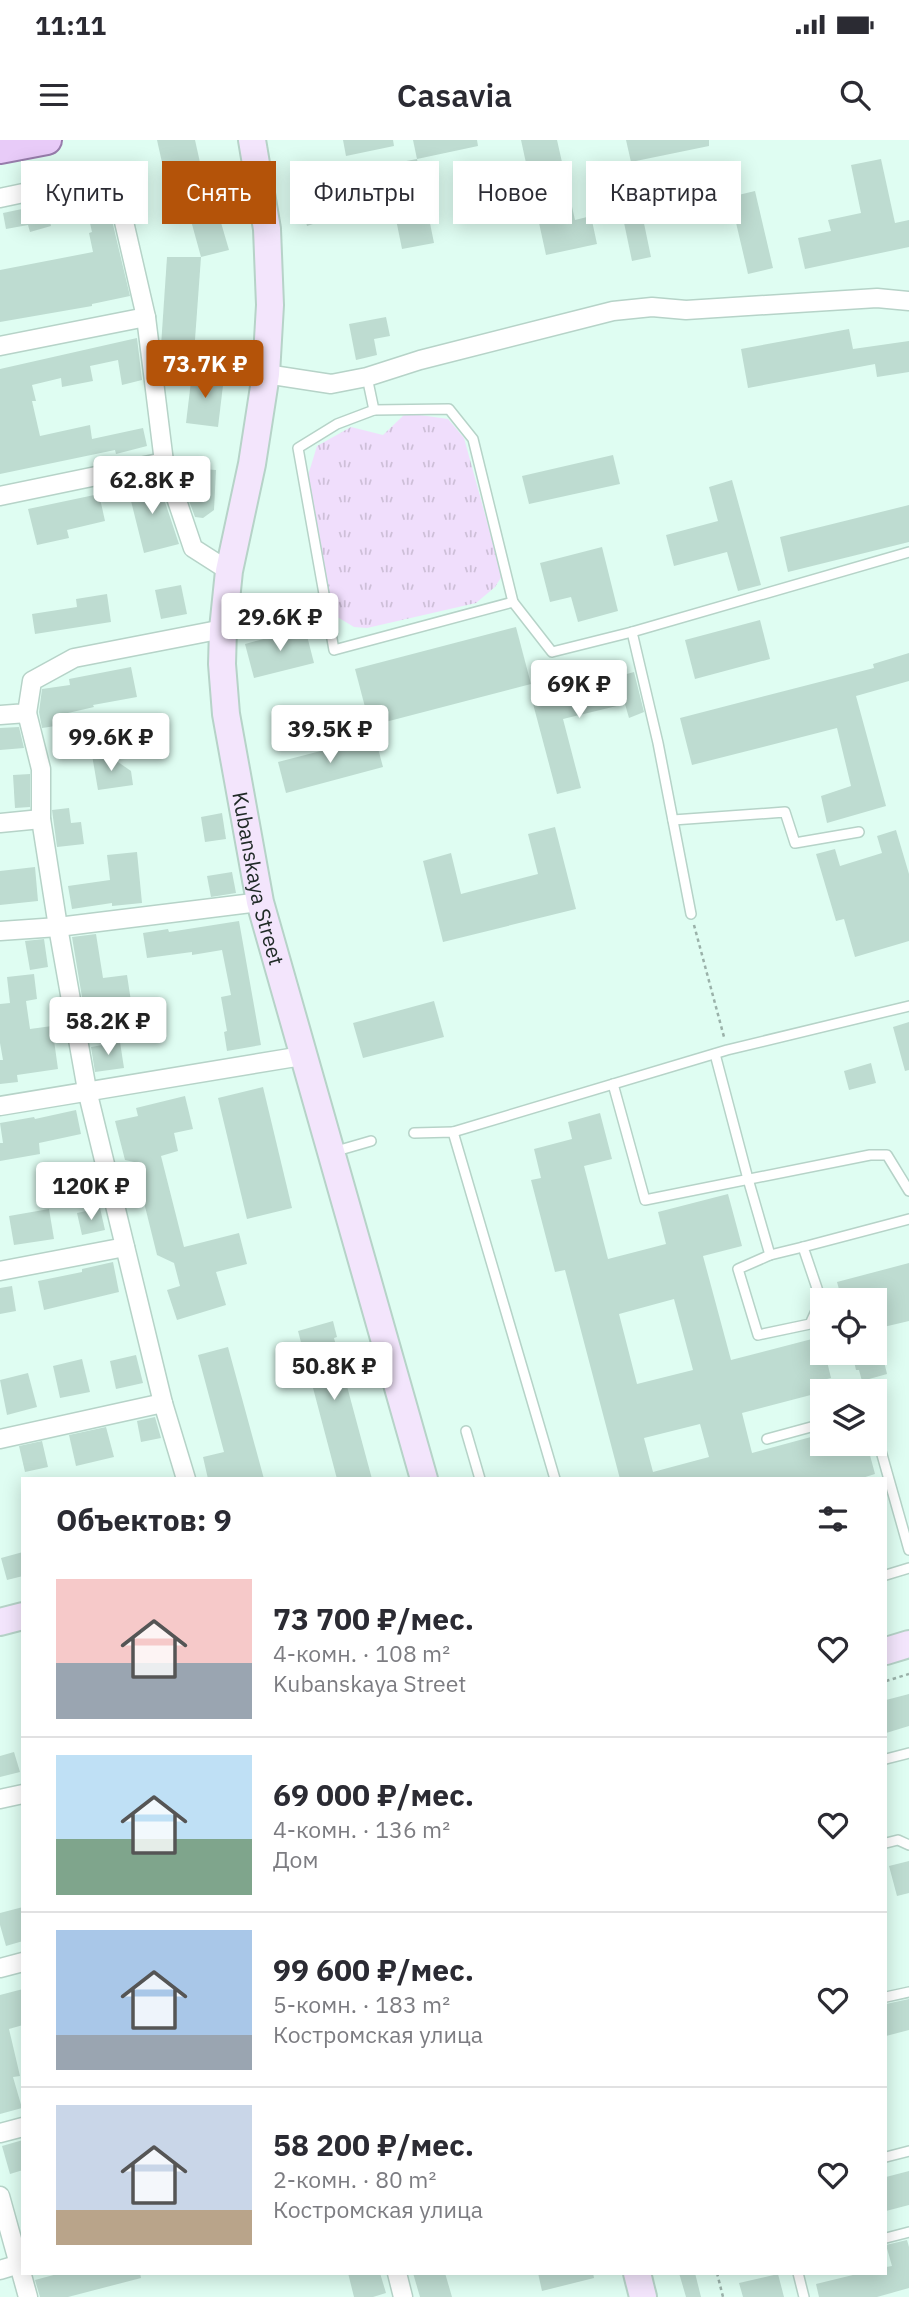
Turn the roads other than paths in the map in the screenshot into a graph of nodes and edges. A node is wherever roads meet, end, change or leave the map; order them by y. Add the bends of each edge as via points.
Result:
1 (47, 140) edge
2 (252, 140) edge
3 (0, 149) edge
4 (0, 198) edge
5 (909, 301) edge
6 (146, 317) junction
7 (0, 346) edge
8 (265, 374) junction
9 (367, 377) junction
10 (374, 410) junction
11 (164, 462) junction
12 (0, 496) edge
13 (909, 552) edge
14 (229, 571) junction
15 (513, 602) junction
16 (223, 629) junction
17 (632, 632) junction
18 (27, 713) junction
19 (0, 715) edge
20 (41, 819) junction
21 (673, 820) junction
22 (0, 823) edge
23 (859, 832) dead end
24 (260, 902) junction
25 (691, 914) road end
26 (58, 927) junction
27 (0, 931) edge
28 (909, 1006) edge
29 (715, 1054) junction
30 (302, 1056) junction
31 (613, 1084) junction
32 (87, 1090) junction
33 (0, 1106) edge
34 (453, 1132) junction
35 (414, 1133) dead end
36 (371, 1140) dead end
37 (330, 1152) junction
38 (748, 1179) junction
39 (909, 1191) edge
40 (909, 1219) edge
41 (125, 1247) junction
42 (803, 1247) junction
43 (770, 1255) junction
44 (0, 1271) edge
45 (163, 1403) junction
46 (810, 1427) edge
47 (466, 1432) dead end
48 (0, 1439) edge
49 (767, 1439) dead end
50 (882, 1456) edge
51 (185, 1477) edge
52 (423, 1477) edge
53 (479, 1477) edge
54 (554, 1477) edge
55 (909, 1550) edge
56 (909, 1568) edge
57 (887, 1575) edge
58 (21, 1617) edge
59 (0, 1622) edge
60 (909, 1644) edge
61 (887, 1651) edge
62 (909, 1753) edge
63 (887, 1759) edge
64 (21, 1794) edge
65 (0, 1799) edge
66 (887, 1843) edge
67 (909, 1845) edge
68 (21, 1963) edge
69 (0, 1968) edge
70 (909, 1992) edge
71 (887, 1997) edge
72 (21, 2128) edge
73 (0, 2133) edge
74 (909, 2151) edge
75 (887, 2157) edge
76 (0, 2196) edge
77 (909, 2232) edge
78 (887, 2238) edge
79 (21, 2260) edge
80 (21, 2263) edge
81 (0, 2270) edge
82 (24, 2275) edge
83 (398, 2275) edge
84 (638, 2275) edge
85 (798, 2275) edge
86 (29, 2297) edge
87 (403, 2297) edge
88 (643, 2297) edge
89 (804, 2297) edge

1 - 3 main road
2 - 8 main road, Kubanskaya Street via 267,229 270,305
4 - 6 street via 113,174
5 - 9 street via 877,298 613,310
6 - 7 street
6 - 11 street
8 - 9 street via 331,384
8 - 14 main road, Kubanskaya Street
9 - 10 lane
10 - 15 lane via 449,409 473,439
10 - 15 lane via 337,424 298,448 334,650
11 - 12 street
11 - 14 street via 193,548
13 - 17 lane
14 - 16 main road, Kubanskaya Street
15 - 17 lane via 552,652
16 - 18 street via 74,658 32,681
16 - 24 main road, Kubanskaya Street via 226,715
17 - 21 lane
18 - 19 street
18 - 20 street via 40,769
20 - 22 street
20 - 26 street
21 - 23 lane via 785,811 795,843
21 - 25 lane
24 - 26 street
24 - 30 main road, Kubanskaya Street
26 - 27 street
26 - 32 street
28 - 29 lane
29 - 31 lane
29 - 38 lane
30 - 32 street
30 - 37 main road, Kubanskaya Street
31 - 34 lane
31 - 38 lane via 645,1200
32 - 33 street
32 - 41 street
34 - 35 lane
34 - 54 lane
36 - 37 lane
37 - 52 main road, Kubanskaya Street
38 - 39 lane via 887,1155
38 - 43 lane
40 - 42 lane
41 - 44 street
41 - 45 street
42 - 43 lane
42 - 43 lane via 821,1300 810,1324 758,1335 738,1269
45 - 48 street
45 - 51 street
46 - 49 lane
47 - 53 lane
50 - 55 lane
56 - 57 lane
58 - 59 main road
60 - 61 main road
62 - 63 lane
64 - 65 street
66 - 67 lane via 898,1840
68 - 69 street
70 - 71 lane
72 - 73 street
74 - 75 lane
76 - 79 street
77 - 78 lane
80 - 81 street
82 - 86 street
83 - 87 street
84 - 88 main road
85 - 89 lane

